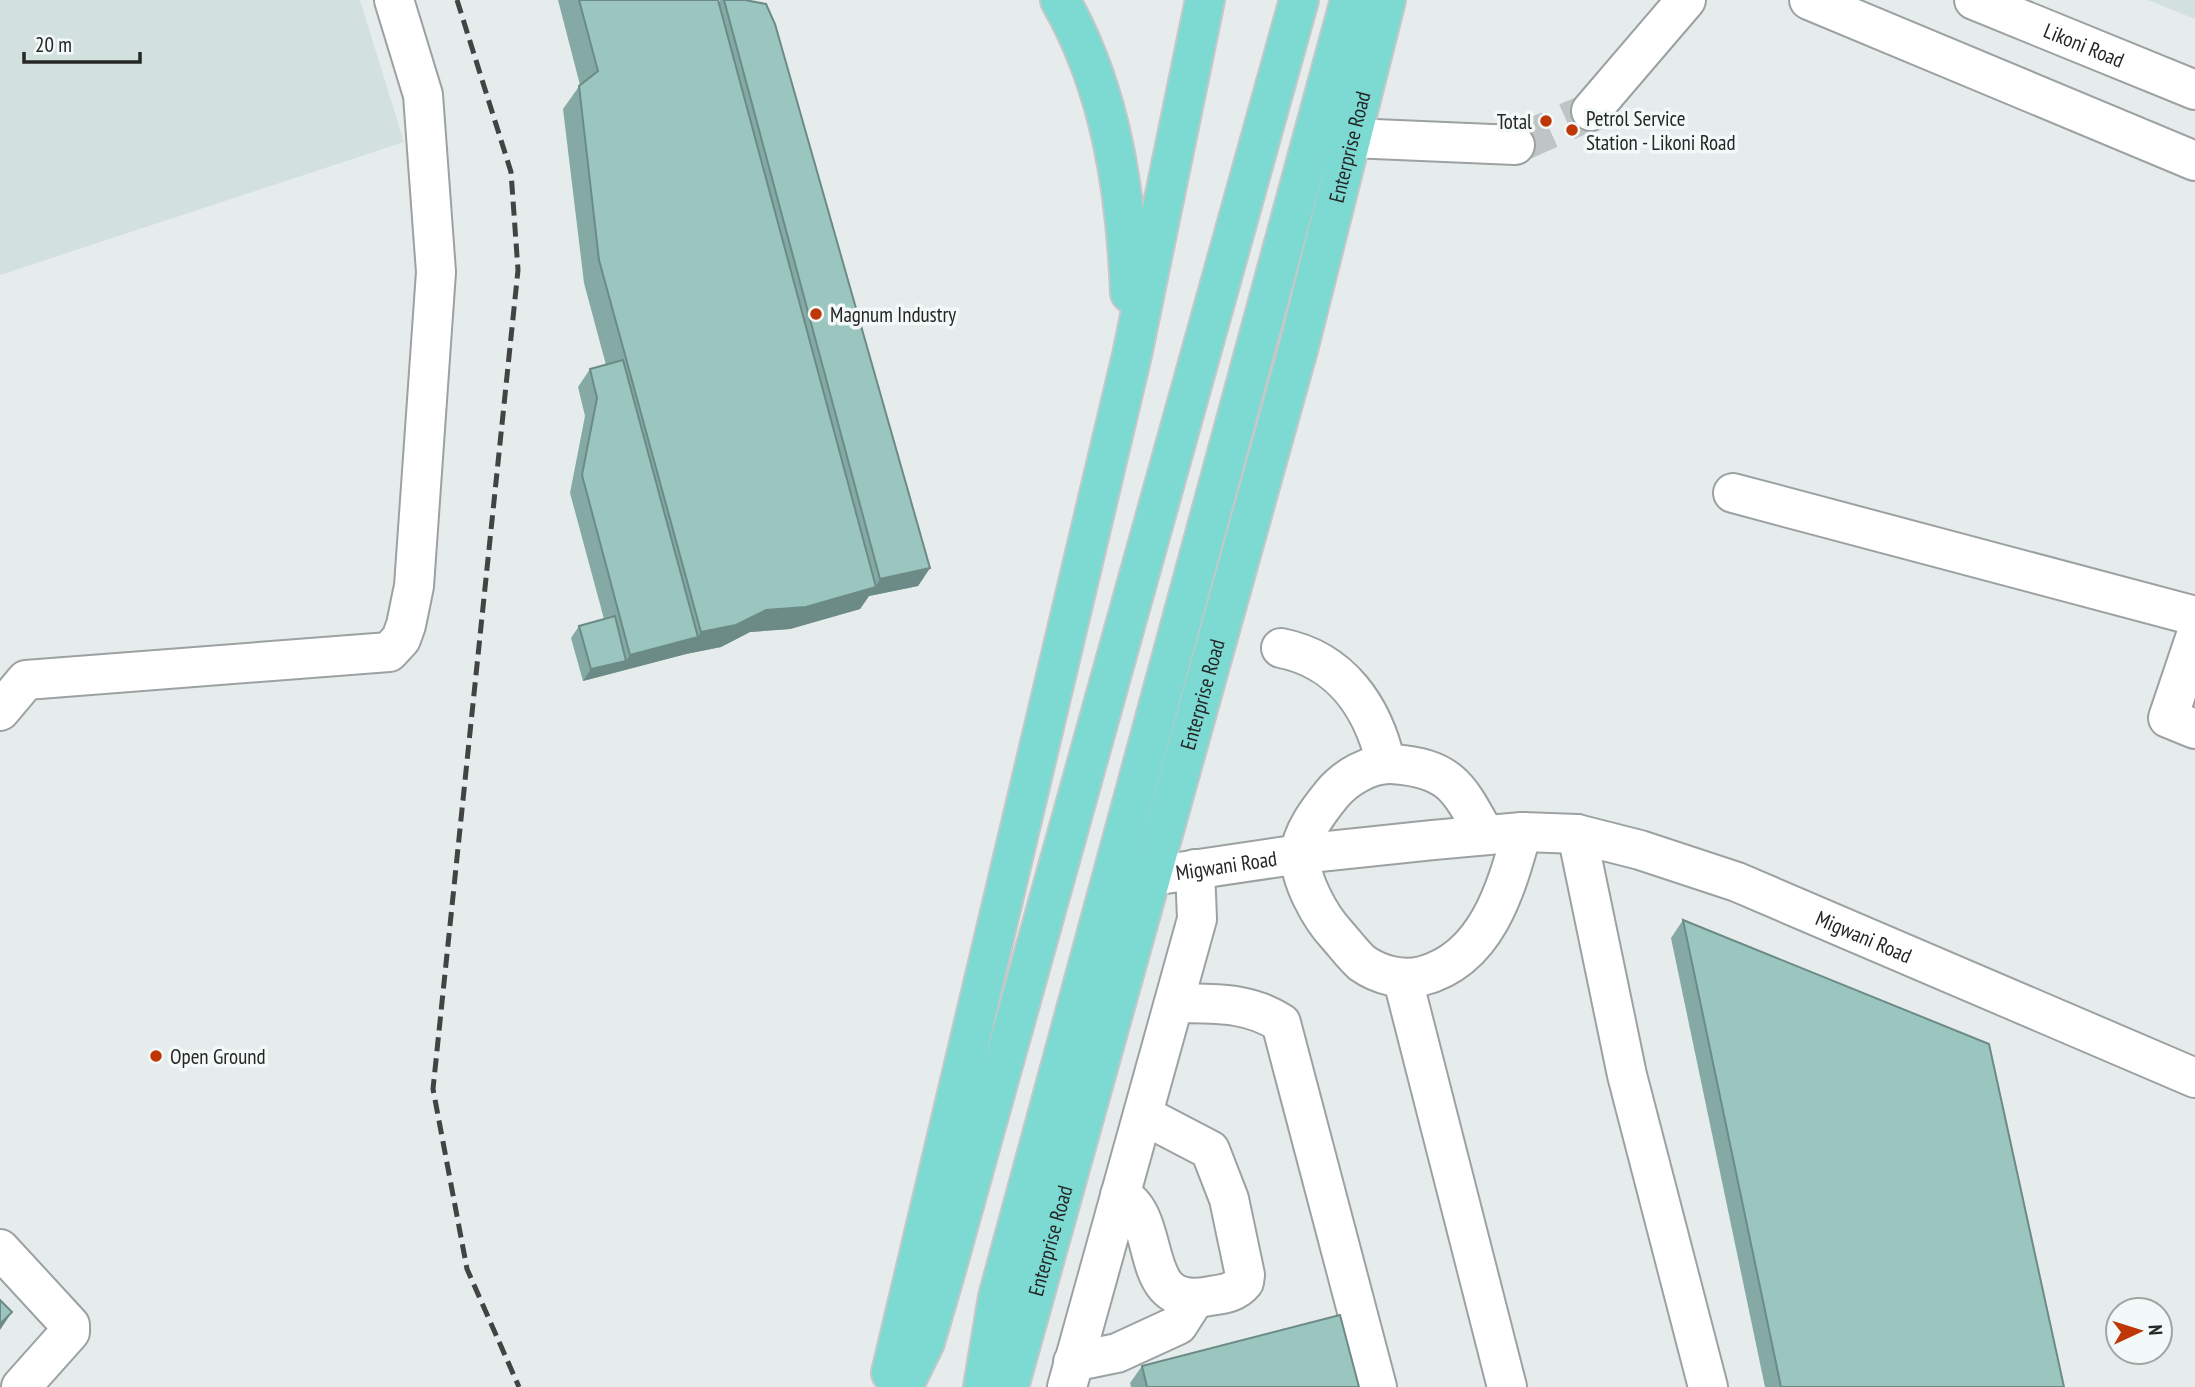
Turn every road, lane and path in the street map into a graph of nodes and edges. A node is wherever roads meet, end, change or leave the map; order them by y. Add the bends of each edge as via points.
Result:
1 (394, 0) edge
2 (1060, 0) edge
3 (1205, 0) edge
4 (1299, 0) edge
5 (1350, 0) edge
6 (1386, 0) edge
7 (1686, 0) edge
8 (1809, 0) edge
9 (1974, 0) edge
10 (2195, 90) edge
11 (1591, 111) tunnel mouth
12 (1351, 138) junction
13 (1515, 145) tunnel mouth
14 (2195, 161) edge
15 (1132, 355) junction
16 (1733, 493) dead end
17 (2195, 616) edge
18 (2195, 638) edge
19 (1281, 648) dead end
20 (0, 711) edge
21 (2195, 729) edge
22 (1386, 764) junction
23 (1504, 834) junction
24 (1577, 834) junction
25 (1300, 854) junction
26 (1195, 869) junction
27 (1152, 876) junction
28 (1403, 980) junction
29 (1174, 1003) junction
30 (2195, 1078) edge
31 (1143, 1115) junction
32 (1120, 1195) junction
33 (0, 1249) edge
34 (1194, 1300) junction
35 (1070, 1374) edge
36 (21, 1387) edge
37 (887, 1387) edge
38 (902, 1387) edge
39 (983, 1387) edge
40 (1009, 1387) edge
41 (1377, 1387) edge
42 (1507, 1387) edge
43 (1707, 1387) edge

1 - 20 street via 423,95 436,272 414,586 401,639 389,652 26,680
2 - 15 main road via 1075,25 1101,95 1120,174
3 - 15 main road
4 - 38 main road via 943,1282 925,1342
5 - 39 main road via 998,1297
6 - 12 main road, Enterprise Road
7 - 11 street
8 - 14 street
9 - 10 street, Likoni Road
12 - 13 street
12 - 27 main road, Enterprise Road via 1299,346
15 - 37 main road
16 - 17 street
18 - 21 street via 2168,718
19 - 22 street via 1307,653 1356,693 1382,744
22 - 23 street via 1426,767 1439,774
22 - 25 street via 1362,771 1334,791 1309,828
23 - 24 street, Migwani Road
23 - 25 street, Migwani Road
23 - 28 street via 1507,885 1484,932 1461,957 1438,971
24 - 30 street, Migwani Road via 1737,882
24 - 43 street via 1627,1075
25 - 26 street, Migwani Road
25 - 28 street, Migwani Road via 1310,895 1330,928 1363,963
26 - 27 street, Migwani Road
26 - 29 street via 1197,919
27 - 40 main road, Enterprise Road
28 - 42 street
29 - 31 street
29 - 41 street via 1240,1004 1281,1023
31 - 32 street
31 - 34 street via 1210,1150 1229,1199 1244,1282 1231,1292
32 - 34 street via 1136,1207 1159,1276 1169,1291
32 - 35 street
33 - 36 street via 70,1325 70,1332
34 - 35 street via 1178,1325

